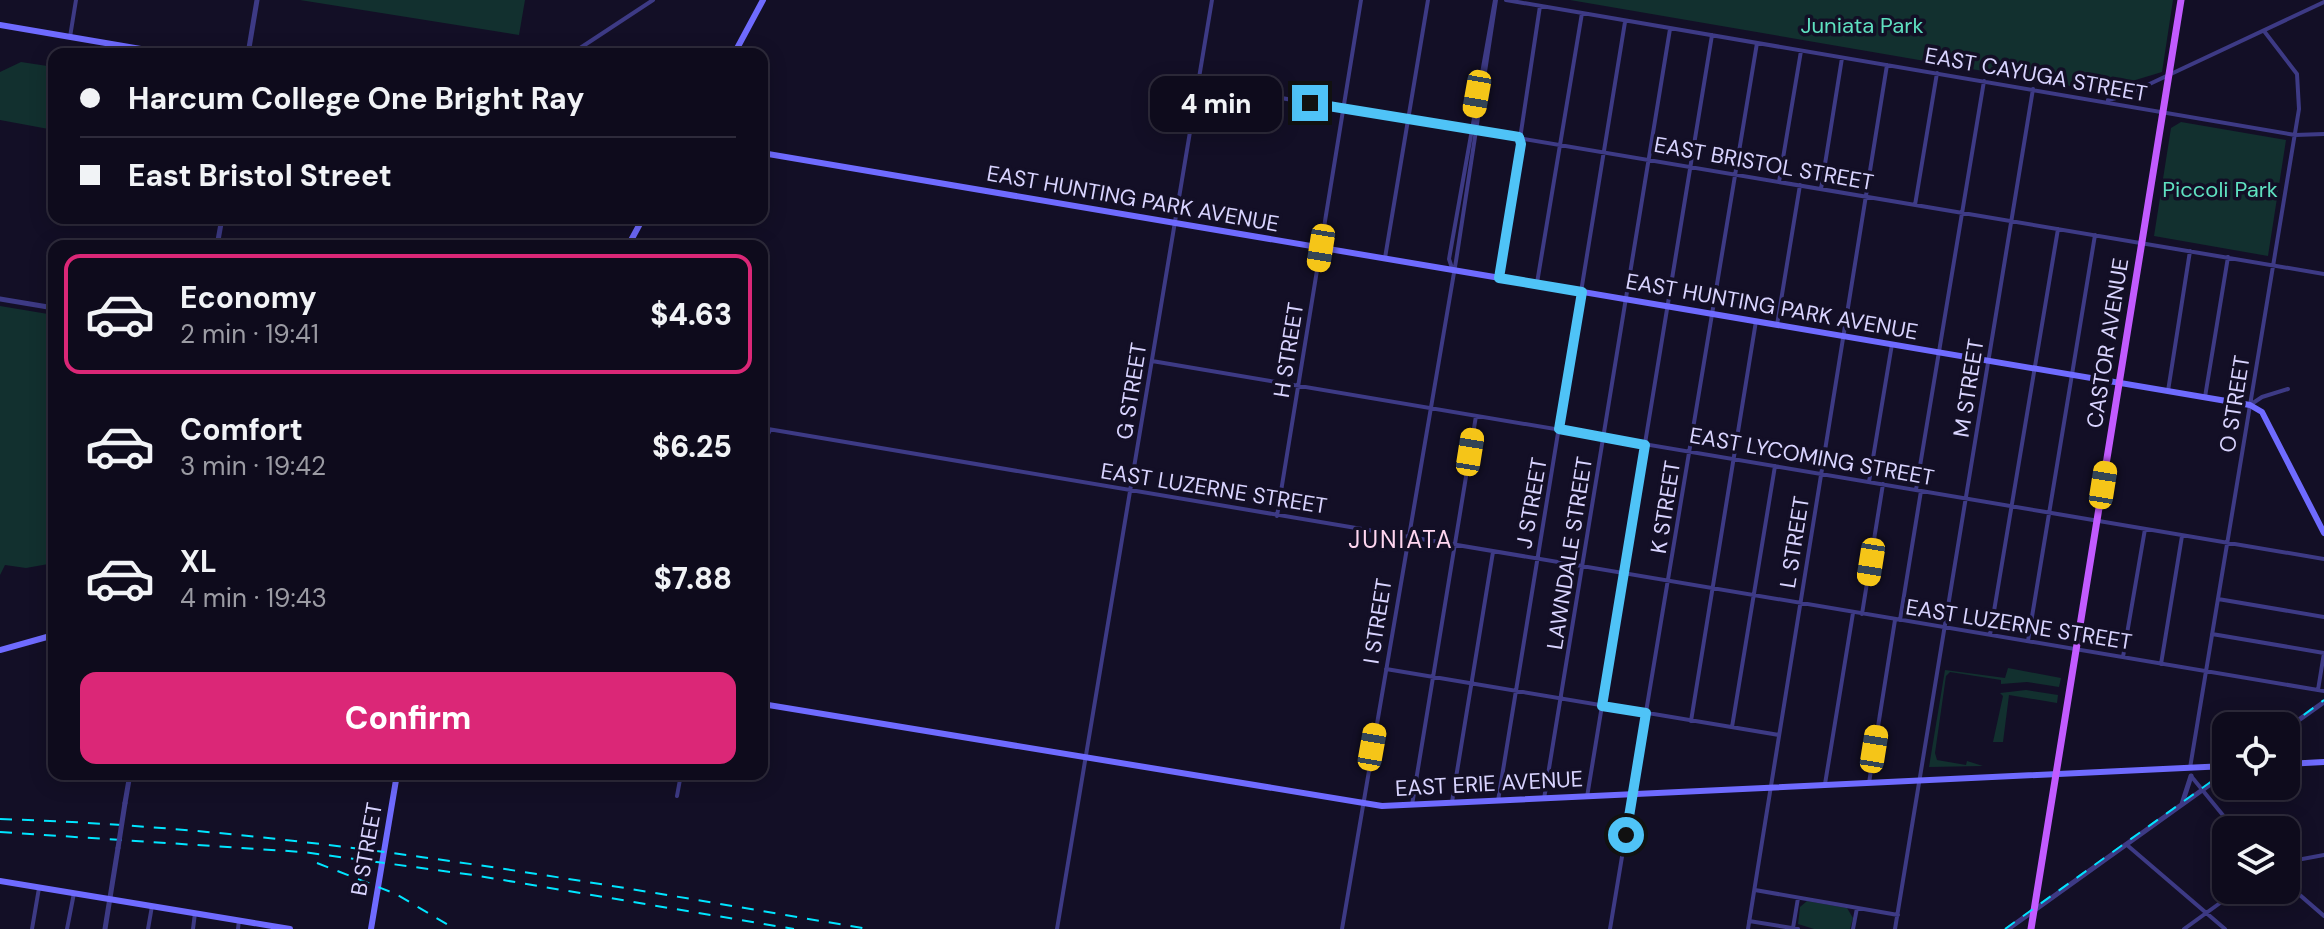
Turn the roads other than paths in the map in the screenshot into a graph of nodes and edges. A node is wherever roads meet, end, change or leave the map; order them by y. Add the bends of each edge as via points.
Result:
1 (76, 0) edge
2 (257, 0) edge
3 (653, 0) edge
4 (763, 0) edge
5 (1212, 0) edge
6 (1361, 0) edge
7 (1428, 0) edge
8 (1496, 0) edge
9 (1506, 0) edge
10 (2181, 0) edge
11 (2324, 2) edge
12 (1540, 6) junction
13 (1582, 13) junction
14 (1625, 21) junction
15 (0, 25) edge
16 (1670, 29) junction
17 (2264, 31) junction
18 (1712, 35) junction
19 (70, 37) junction
20 (1757, 43) junction
21 (135, 48) edge
22 (249, 48) edge
23 (580, 48) edge
24 (737, 48) edge
25 (1801, 51) junction
26 (1842, 58) junction
27 (1887, 65) junction
28 (1937, 73) junction
29 (2170, 75) junction
30 (1984, 81) junction
31 (1198, 84) junction
32 (2033, 89) junction
33 (2103, 101) junction
34 (1343, 108) junction
35 (2164, 113) junction
36 (1408, 120) junction
37 (1471, 129) junction
38 (1478, 130) junction
39 (2324, 134) edge
40 (2295, 135) junction
41 (1519, 137) junction
42 (1560, 145) junction
43 (1605, 152) junction
44 (768, 154) edge
45 (1649, 160) junction
46 (1691, 167) junction
47 (1735, 174) junction
48 (1779, 182) junction
49 (1800, 185) junction
50 (1821, 189) junction
51 (1865, 196) junction
52 (1915, 205) junction
53 (1962, 213) junction
54 (2012, 222) junction
55 (1175, 223) junction
56 (2058, 229) junction
57 (2095, 235) junction
58 (2142, 243) junction
59 (1321, 248) junction
60 (2190, 251) junction
61 (2228, 257) junction
62 (1385, 258) junction
63 (2273, 265) junction
64 (1452, 270) junction
65 (2324, 274) edge
66 (1499, 278) junction
67 (1537, 284) junction
68 (1582, 292) junction
69 (0, 299) edge
70 (1626, 299) junction
71 (1668, 306) junction
72 (48, 307) edge
73 (1711, 314) junction
74 (1756, 321) junction
75 (1777, 325) junction
76 (1841, 336) junction
77 (1892, 344) junction
78 (1940, 352) junction
79 (1989, 360) junction
80 (1152, 361) junction
81 (2034, 368) junction
82 (2072, 375) junction
83 (2119, 382) junction
84 (1298, 386) junction
85 (2288, 389) dead end
86 (2168, 391) junction
87 (2205, 397) junction
88 (2250, 405) junction
89 (1429, 408) junction
90 (1476, 416) junction
91 (1559, 429) junction
92 (770, 430) joint
93 (768, 434) edge
94 (1604, 437) junction
95 (1645, 445) junction
96 (1690, 452) junction
97 (1734, 459) junction
98 (1775, 466) junction
99 (1820, 474) junction
100 (1869, 482) junction
101 (1883, 484) junction
102 (1919, 490) junction
103 (1130, 491) junction
104 (1966, 499) junction
105 (2011, 506) junction
106 (2049, 513) junction
107 (1277, 516) junction
108 (2097, 521) junction
109 (2145, 529) junction
110 (2324, 533) edge
111 (2182, 535) junction
112 (1407, 537) junction
113 (2227, 543) junction
114 (1454, 545) junction
115 (1493, 552) junction
116 (1538, 559) junction
117 (2324, 559) edge
118 (1583, 567) junction
119 (1624, 574) junction
120 (1669, 582) junction
121 (1713, 589) junction
122 (1754, 596) junction
123 (2218, 599) junction
124 (1800, 604) junction
125 (1853, 613) junction
126 (1862, 614) junction
127 (2324, 617) edge
128 (1897, 620) junction
129 (1945, 628) junction
130 (2212, 634) junction
131 (1990, 635) junction
132 (48, 637) edge
133 (2028, 641) junction
134 (2076, 649) junction
135 (0, 650) edge
136 (2324, 653) edge
137 (2123, 657) junction
138 (2161, 664) junction
139 (1386, 669) junction
140 (2206, 671) junction
141 (1433, 677) junction
142 (1471, 684) junction
143 (2321, 690) edge
144 (1515, 691) junction
145 (1561, 699) junction
146 (2324, 702) edge
147 (768, 705) edge
148 (1602, 706) junction
149 (1646, 713) junction
150 (2300, 719) edge
151 (1691, 721) junction
152 (1732, 727) junction
153 (1779, 735) junction
154 (1086, 758) junction
155 (2324, 762) edge
156 (2300, 763) edge
157 (2212, 768) edge
158 (2190, 772) junction
159 (2055, 775) junction
160 (129, 780) edge
161 (396, 780) edge
162 (680, 780) edge
163 (1920, 781) junction
164 (1869, 783) junction
165 (2212, 783) edge
166 (1825, 785) junction
167 (1771, 788) junction
168 (2201, 790) junction
169 (1633, 794) junction
170 (677, 796) dead end
171 (1587, 797) junction
172 (1544, 799) junction
173 (1498, 801) junction
174 (1452, 803) junction
175 (1363, 804) junction
176 (2182, 804) junction
177 (1412, 805) junction
178 (2223, 816) edge
179 (2126, 844) junction
180 (2324, 855) edge
181 (2300, 859) edge
182 (0, 881) edge
183 (39, 887) junction
184 (1755, 890) junction
185 (74, 893) junction
186 (2300, 895) edge
187 (1798, 898) junction
188 (110, 899) junction
189 (2219, 904) edge
190 (152, 906) junction
191 (1857, 908) junction
192 (2034, 910) junction
193 (195, 913) junction
194 (2206, 913) junction
195 (1898, 915) junction
196 (2324, 916) edge
197 (239, 920) junction
198 (1749, 921) junction
199 (32, 929) edge
200 (67, 929) edge
201 (105, 929) edge
202 (148, 929) edge
203 (193, 929) edge
204 (238, 929) edge
205 (285, 929) edge
206 (371, 929) edge
207 (1057, 929) edge
208 (1342, 929) edge
209 (1610, 929) edge
210 (1748, 929) edge
211 (1795, 929) edge
212 (1853, 929) edge
213 (1895, 929) edge
214 (2008, 929) edge
215 (2031, 929) edge
216 (2184, 929) edge
217 (2225, 929) edge

1 - 19 street
2 - 22 street
3 - 23 street
4 - 24 main road
5 - 31 street, G STREET
6 - 34 street, H STREET
7 - 36 street
8 - 37 street, I STREET
8 - 38 street, I STREET
9 - 12 street, EAST CAYUGA STREET
10 - 29 main road, CASTOR AVENUE
11 - 17 street
12 - 13 street, EAST CAYUGA STREET
12 - 41 street
13 - 14 street, EAST CAYUGA STREET
13 - 42 street
14 - 16 street, EAST CAYUGA STREET
14 - 43 street, J STREET
15 - 19 main road
16 - 18 street, EAST CAYUGA STREET
16 - 45 street, LAWNDALE STREET
17 - 29 street
17 - 40 street, O STREET via 2297,74
18 - 20 street, EAST CAYUGA STREET
18 - 46 street
19 - 21 main road
20 - 25 street, EAST CAYUGA STREET
20 - 47 street, K STREET
25 - 26 street, EAST CAYUGA STREET
25 - 48 street
26 - 27 street, EAST CAYUGA STREET
26 - 50 street
27 - 28 street, EAST CAYUGA STREET
27 - 51 street, L STREET
28 - 30 street, EAST CAYUGA STREET
28 - 52 street
29 - 33 street
29 - 35 main road, CASTOR AVENUE
30 - 32 street, EAST CAYUGA STREET
30 - 53 street
31 - 34 street, EAST BRISTOL STREET
31 - 55 street, G STREET
32 - 33 street, EAST CAYUGA STREET
32 - 54 street, M STREET
33 - 35 street, EAST CAYUGA STREET
34 - 36 street, EAST BRISTOL STREET
34 - 59 street, H STREET
35 - 40 street, EAST CAYUGA STREET
35 - 58 main road, CASTOR AVENUE
36 - 37 street, EAST BRISTOL STREET
36 - 62 street
37 - 38 street, EAST BRISTOL STREET
37 - 64 street, I STREET via 1449,259
38 - 41 street, EAST BRISTOL STREET
38 - 64 street, I STREET
39 - 40 street, EAST CAYUGA STREET
40 - 63 street, O STREET
41 - 42 street, EAST BRISTOL STREET
41 - 66 street
42 - 43 street, EAST BRISTOL STREET
42 - 67 street
43 - 45 street, EAST BRISTOL STREET
43 - 68 street, J STREET
44 - 55 main road, EAST HUNTING PARK AVENUE
45 - 46 street, EAST BRISTOL STREET
45 - 70 street, LAWNDALE STREET
46 - 47 street, EAST BRISTOL STREET
46 - 71 street
47 - 48 street, EAST BRISTOL STREET
47 - 73 street, K STREET
48 - 49 street, EAST BRISTOL STREET
49 - 50 street, EAST BRISTOL STREET
49 - 75 street
50 - 51 street, EAST BRISTOL STREET
51 - 52 street, EAST BRISTOL STREET
51 - 76 street, L STREET
52 - 53 street, EAST BRISTOL STREET
53 - 54 street, EAST BRISTOL STREET
53 - 78 street
54 - 56 street, EAST BRISTOL STREET
54 - 79 street, M STREET
55 - 59 main road, EAST HUNTING PARK AVENUE
55 - 80 street, G STREET
56 - 57 street, EAST BRISTOL STREET
56 - 81 street
57 - 58 street, EAST BRISTOL STREET
57 - 82 street
58 - 60 street, EAST BRISTOL STREET
58 - 83 main road, CASTOR AVENUE
59 - 62 main road, EAST HUNTING PARK AVENUE
59 - 84 street, H STREET
60 - 61 street, EAST BRISTOL STREET
60 - 86 street
61 - 63 street, EAST BRISTOL STREET
61 - 87 street
62 - 64 main road, EAST HUNTING PARK AVENUE
63 - 65 street, EAST BRISTOL STREET
63 - 88 street, O STREET
64 - 66 main road, EAST HUNTING PARK AVENUE
64 - 89 street, I STREET
66 - 67 main road, EAST HUNTING PARK AVENUE
67 - 68 main road, EAST HUNTING PARK AVENUE
68 - 70 main road, EAST HUNTING PARK AVENUE
68 - 91 street, J STREET
69 - 72 street
70 - 71 main road, EAST HUNTING PARK AVENUE
70 - 94 street, LAWNDALE STREET
71 - 73 main road, EAST HUNTING PARK AVENUE
71 - 95 street
73 - 74 main road, EAST HUNTING PARK AVENUE
73 - 96 street, K STREET
74 - 75 main road, EAST HUNTING PARK AVENUE
74 - 97 street
75 - 76 main road, EAST HUNTING PARK AVENUE
76 - 77 main road, EAST HUNTING PARK AVENUE
76 - 99 street, L STREET
77 - 78 main road, EAST HUNTING PARK AVENUE
77 - 100 street
78 - 79 main road, EAST HUNTING PARK AVENUE
78 - 102 street
79 - 81 main road, EAST HUNTING PARK AVENUE
79 - 104 street, M STREET
80 - 84 street, EAST LYCOMING STREET
80 - 103 street, G STREET
81 - 82 main road, EAST HUNTING PARK AVENUE
81 - 105 street
82 - 83 main road, EAST HUNTING PARK AVENUE
82 - 106 street
83 - 86 main road, EAST HUNTING PARK AVENUE
83 - 108 main road, CASTOR AVENUE
84 - 89 street, EAST LYCOMING STREET
84 - 107 street, H STREET
85 - 88 street
86 - 87 main road, EAST HUNTING PARK AVENUE
87 - 88 main road, EAST HUNTING PARK AVENUE
88 - 110 main road via 2262,412
88 - 113 street, O STREET
89 - 90 street, EAST LYCOMING STREET
89 - 112 street, I STREET
90 - 91 street, EAST LYCOMING STREET
90 - 114 street
91 - 94 street, EAST LYCOMING STREET
91 - 116 street, J STREET
92 - 93 street
92 - 103 street, EAST LUZERNE STREET
94 - 95 street, EAST LYCOMING STREET
94 - 118 street, LAWNDALE STREET
95 - 96 street, EAST LYCOMING STREET
95 - 119 street
96 - 97 street, EAST LYCOMING STREET
96 - 120 street, K STREET
97 - 98 street, EAST LYCOMING STREET
97 - 121 street
98 - 99 street, EAST LYCOMING STREET
98 - 122 street
99 - 100 street, EAST LYCOMING STREET
99 - 124 street, L STREET
100 - 101 street, EAST LYCOMING STREET
101 - 102 street, EAST LYCOMING STREET
101 - 126 street
102 - 104 street, EAST LYCOMING STREET
102 - 128 street
103 - 107 street, EAST LUZERNE STREET
103 - 154 street, G STREET
104 - 105 street, EAST LYCOMING STREET
104 - 129 street, M STREET
105 - 106 street, EAST LYCOMING STREET
105 - 131 street
106 - 108 street, EAST LYCOMING STREET
106 - 133 street
107 - 112 street, EAST LUZERNE STREET
108 - 109 street, EAST LYCOMING STREET
108 - 134 main road, CASTOR AVENUE
109 - 111 street, EAST LYCOMING STREET
109 - 137 street
111 - 113 street, EAST LYCOMING STREET
111 - 138 street
112 - 114 street, EAST LUZERNE STREET
112 - 139 street, I STREET
113 - 117 street, EAST LYCOMING STREET
113 - 123 street, O STREET
114 - 115 street, EAST LUZERNE STREET
114 - 141 street
115 - 116 street, EAST LUZERNE STREET
115 - 142 street
116 - 118 street, EAST LUZERNE STREET
116 - 144 street, J STREET
118 - 119 street, EAST LUZERNE STREET
118 - 145 street, LAWNDALE STREET
119 - 120 street, EAST LUZERNE STREET
119 - 148 street
120 - 121 street, EAST LUZERNE STREET
120 - 149 street, K STREET
121 - 122 street, EAST LUZERNE STREET
121 - 151 street
122 - 124 street, EAST LUZERNE STREET
122 - 152 street
123 - 127 street
123 - 130 street, O STREET
124 - 125 street, EAST LUZERNE STREET
124 - 153 street, L STREET
125 - 126 street, EAST LUZERNE STREET
125 - 166 street
126 - 128 street, EAST LUZERNE STREET
128 - 129 street, EAST LUZERNE STREET
128 - 164 street
129 - 131 street, EAST LUZERNE STREET
129 - 163 street, M STREET
130 - 136 street
130 - 140 street, O STREET
131 - 133 street, EAST LUZERNE STREET
132 - 135 main road
133 - 134 street, EAST LUZERNE STREET
134 - 137 street, EAST LUZERNE STREET
134 - 159 main road, CASTOR AVENUE
136 - 143 street
137 - 138 street, EAST LUZERNE STREET
138 - 140 street, EAST LUZERNE STREET
139 - 141 street
139 - 175 street, I STREET
140 - 143 street, EAST LUZERNE STREET
140 - 158 street, O STREET
141 - 142 street
141 - 177 street
142 - 144 street
142 - 174 street
144 - 145 street
144 - 173 street, J STREET
145 - 148 street
145 - 172 street, LAWNDALE STREET
146 - 150 street
147 - 154 main road, EAST ERIE AVENUE
148 - 149 street
148 - 171 street
149 - 151 street
149 - 169 street, K STREET
151 - 152 street
152 - 153 street
153 - 167 street, L STREET
154 - 175 main road, EAST ERIE AVENUE
154 - 207 street, G STREET
155 - 156 main road
157 - 158 main road, EAST ERIE AVENUE
158 - 159 main road, EAST ERIE AVENUE
158 - 168 street
158 - 176 street
159 - 163 main road, EAST ERIE AVENUE
159 - 192 main road, CASTOR AVENUE
160 - 188 street, bridge
161 - 206 main road, B STREET
162 - 170 street
163 - 164 main road, EAST ERIE AVENUE
163 - 195 street, M STREET
164 - 166 main road, EAST ERIE AVENUE
165 - 168 street
166 - 167 main road, EAST ERIE AVENUE
167 - 169 main road, EAST ERIE AVENUE
167 - 184 street, L STREET
168 - 176 street
168 - 178 street
169 - 171 main road, EAST ERIE AVENUE
169 - 209 street, K STREET
171 - 172 main road, EAST ERIE AVENUE
172 - 173 main road, EAST ERIE AVENUE
173 - 174 main road, EAST ERIE AVENUE
174 - 177 main road, EAST ERIE AVENUE
175 - 177 main road, EAST ERIE AVENUE
175 - 208 street, I STREET
176 - 179 street
179 - 192 street
179 - 194 street
180 - 181 street
182 - 183 main road
183 - 185 main road
183 - 199 street
184 - 187 street
184 - 198 street, L STREET
185 - 188 main road
185 - 200 street
186 - 196 street
187 - 191 street
187 - 211 street
188 - 190 main road
188 - 201 street
189 - 194 street
190 - 193 main road
190 - 202 street
191 - 195 street
191 - 212 street
192 - 214 street
192 - 215 main road, CASTOR AVENUE
193 - 197 main road
193 - 203 street
194 - 216 street
194 - 217 street
195 - 213 street, M STREET
197 - 204 street
197 - 205 main road
198 - 210 street, L STREET
198 - 211 street

